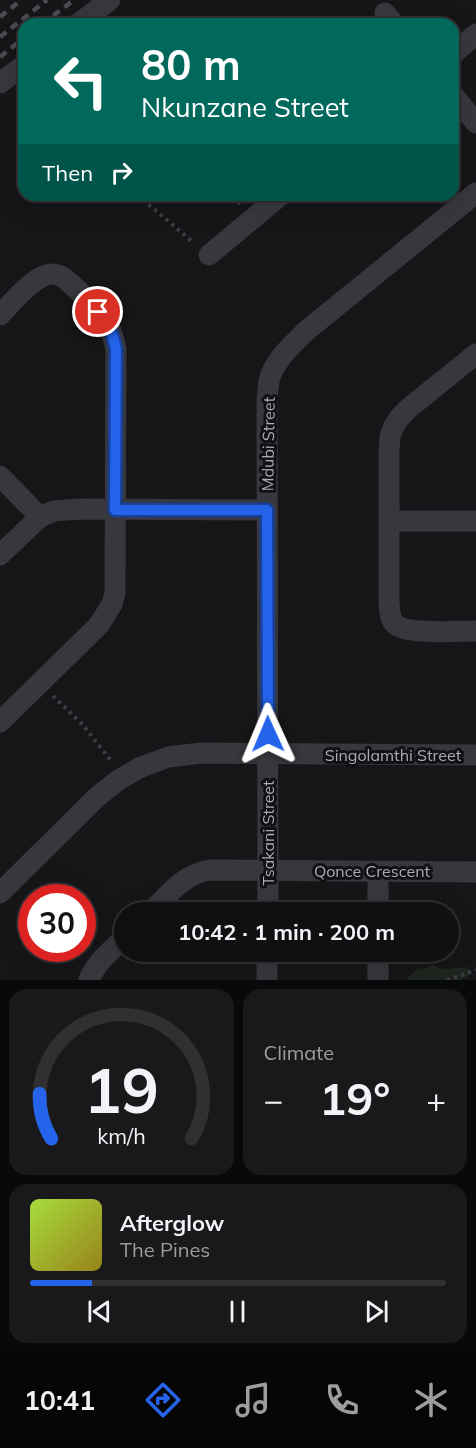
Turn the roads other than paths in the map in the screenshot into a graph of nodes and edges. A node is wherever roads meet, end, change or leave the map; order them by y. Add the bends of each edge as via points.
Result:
1 (110, 0) edge
2 (86, 18) edge
3 (476, 34) edge
4 (459, 49) edge
5 (18, 70) edge
6 (0, 84) edge
7 (459, 102) edge
8 (476, 123) edge
9 (476, 193) edge
10 (274, 201) edge
11 (209, 255) road end
12 (0, 315) edge
13 (476, 354) edge
14 (0, 476) edge
15 (115, 510) junction
16 (267, 510) junction
17 (40, 517) junction
18 (390, 521) junction
19 (476, 521) edge
20 (0, 555) edge
21 (476, 632) edge
22 (0, 722) edge
23 (268, 754) junction
24 (476, 755) edge
25 (268, 870) junction
26 (378, 871) junction
27 (476, 872) edge
28 (0, 893) edge
29 (161, 902) edge
30 (268, 902) edge
31 (378, 902) edge
32 (114, 948) edge
33 (267, 962) edge
34 (378, 962) edge
35 (89, 980) edge
36 (267, 980) edge
37 (378, 980) edge

1 - 2 street
3 - 4 street
5 - 6 street
7 - 8 street
9 - 16 street, Mdubi Street via 306,331 279,360 269,382 267,400
10 - 11 street
12 - 15 street via 39,278 57,274 107,323 116,349
13 - 18 street via 409,408 394,426 389,451
14 - 17 street
15 - 16 street
15 - 17 street via 54,511
15 - 22 street via 112,604 99,625
16 - 23 street, Mdubi Street
17 - 20 street
18 - 19 street
18 - 21 street via 389,602 396,625 413,631
23 - 24 street, Singolamthi Street
23 - 25 street, Tsakani Street
23 - 28 street, Singolamthi Street via 201,753 168,757 139,768 97,796
25 - 26 street, Qonce Crescent
25 - 29 street, Qonce Crescent via 199,872 181,882
25 - 30 street, Tsakani Street
26 - 27 street, Qonce Crescent
26 - 31 street
32 - 35 street
33 - 36 street
34 - 37 street

